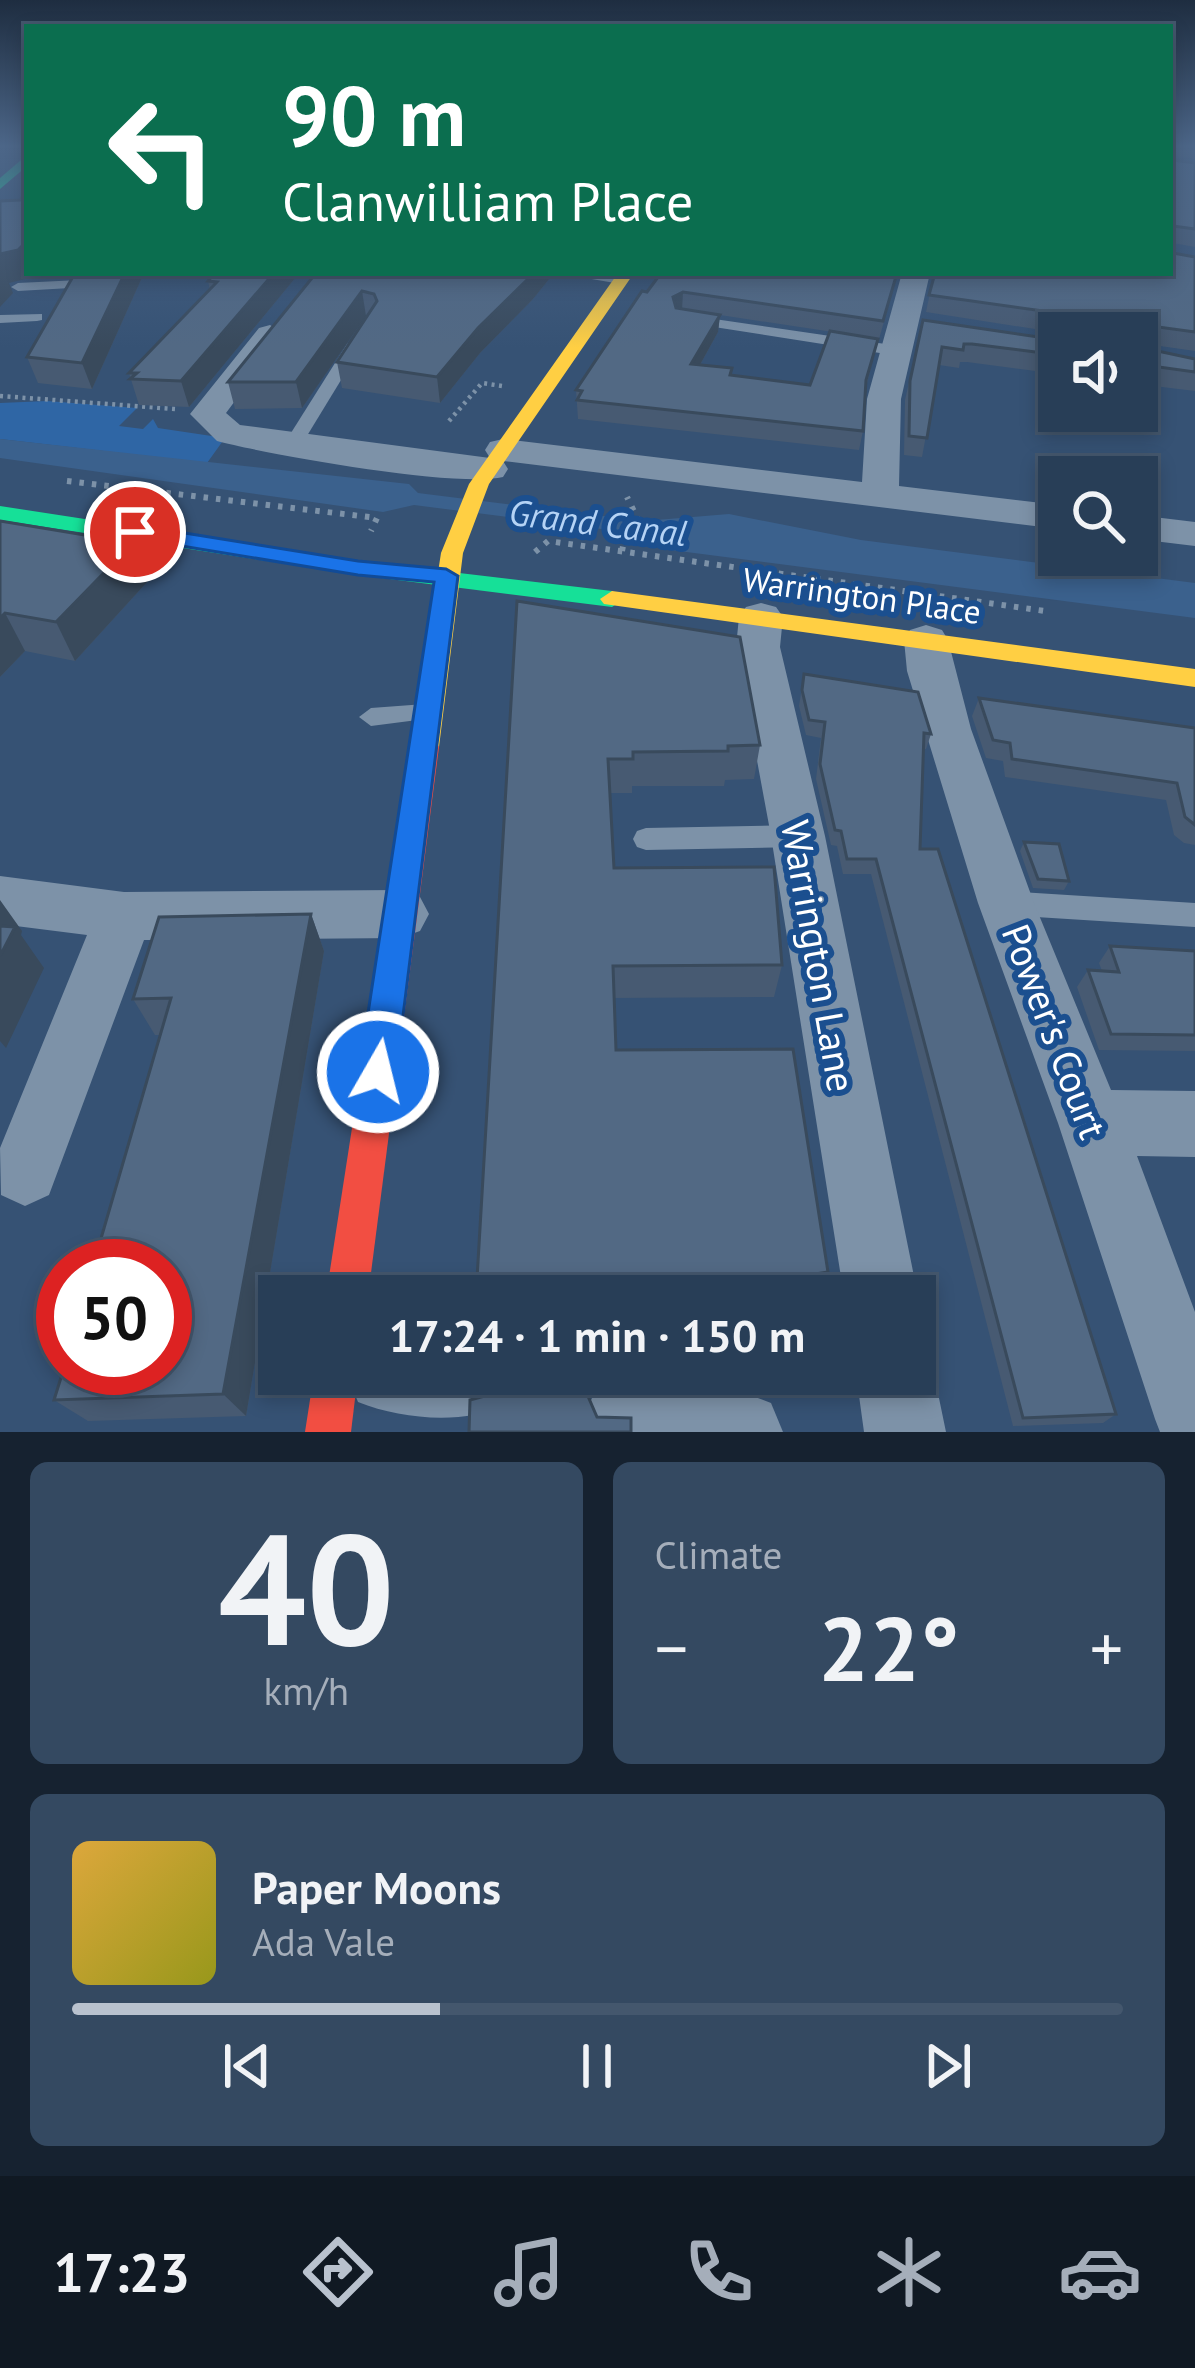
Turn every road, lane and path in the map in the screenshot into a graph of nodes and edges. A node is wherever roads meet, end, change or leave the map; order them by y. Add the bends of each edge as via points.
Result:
1 (916, 276) edge
2 (624, 277) edge
3 (110, 283) edge
4 (18, 287) edge
5 (294, 304) edge
6 (37, 317) dead end
7 (681, 318) edge
8 (0, 320) edge
9 (370, 323) edge
10 (911, 333) junction
11 (0, 396) edge
12 (206, 414) junction
13 (293, 444) junction
14 (491, 468) junction
15 (47, 478) dead end
16 (880, 495) junction
17 (632, 510) dead end
18 (0, 513) edge
19 (1038, 514) edge
20 (1158, 530) edge
21 (370, 532) dead end
22 (1195, 534) edge
23 (622, 551) junction
24 (522, 554) dead end
25 (446, 576) junction
26 (1058, 613) dead end
27 (761, 617) junction
28 (926, 640) junction
29 (1195, 678) edge
30 (428, 712) junction
31 (371, 717) dead end
32 (798, 836) junction
33 (646, 839) dead end
34 (0, 900) edge
35 (1006, 903) junction
36 (400, 914) junction
37 (1195, 915) edge
38 (124, 916) junction
39 (1091, 1123) junction
40 (1195, 1124) edge
41 (25, 1171) dead end
42 (350, 1275) edge
43 (877, 1275) edge
44 (333, 1395) edge
45 (899, 1395) edge
46 (629, 1406) dead end
47 (1195, 1419) edge
48 (328, 1432) edge
49 (742, 1432) edge
50 (905, 1432) edge

1 - 10 street
2 - 14 main road
3 - 4 lane
5 - 12 street
6 - 8 lane
7 - 10 lane
9 - 13 lane
10 - 16 street via 884,399
11 - 12 path
12 - 13 street via 229,434
13 - 14 street
14 - 16 street
14 - 25 main road
15 - 21 path via 377,518
16 - 19 street
17 - 23 path via 641,526
18 - 25 main road, Warrington Place
20 - 22 street
23 - 24 path via 548,541
23 - 26 path
25 - 27 main road, Warrington Place
25 - 30 main road
27 - 28 main road, Warrington Place
27 - 32 street, Warrington Lane via 758,646
28 - 29 main road, Warrington Place
28 - 35 street, Power's Court
30 - 31 lane
30 - 36 main road
32 - 33 lane
32 - 43 street, Warrington Lane
34 - 38 street
35 - 37 lane
35 - 39 street, Power's Court
36 - 38 street
36 - 42 main road
38 - 41 street
39 - 40 street
39 - 47 street, Power's Court
44 - 48 main road
45 - 50 street
46 - 49 street

